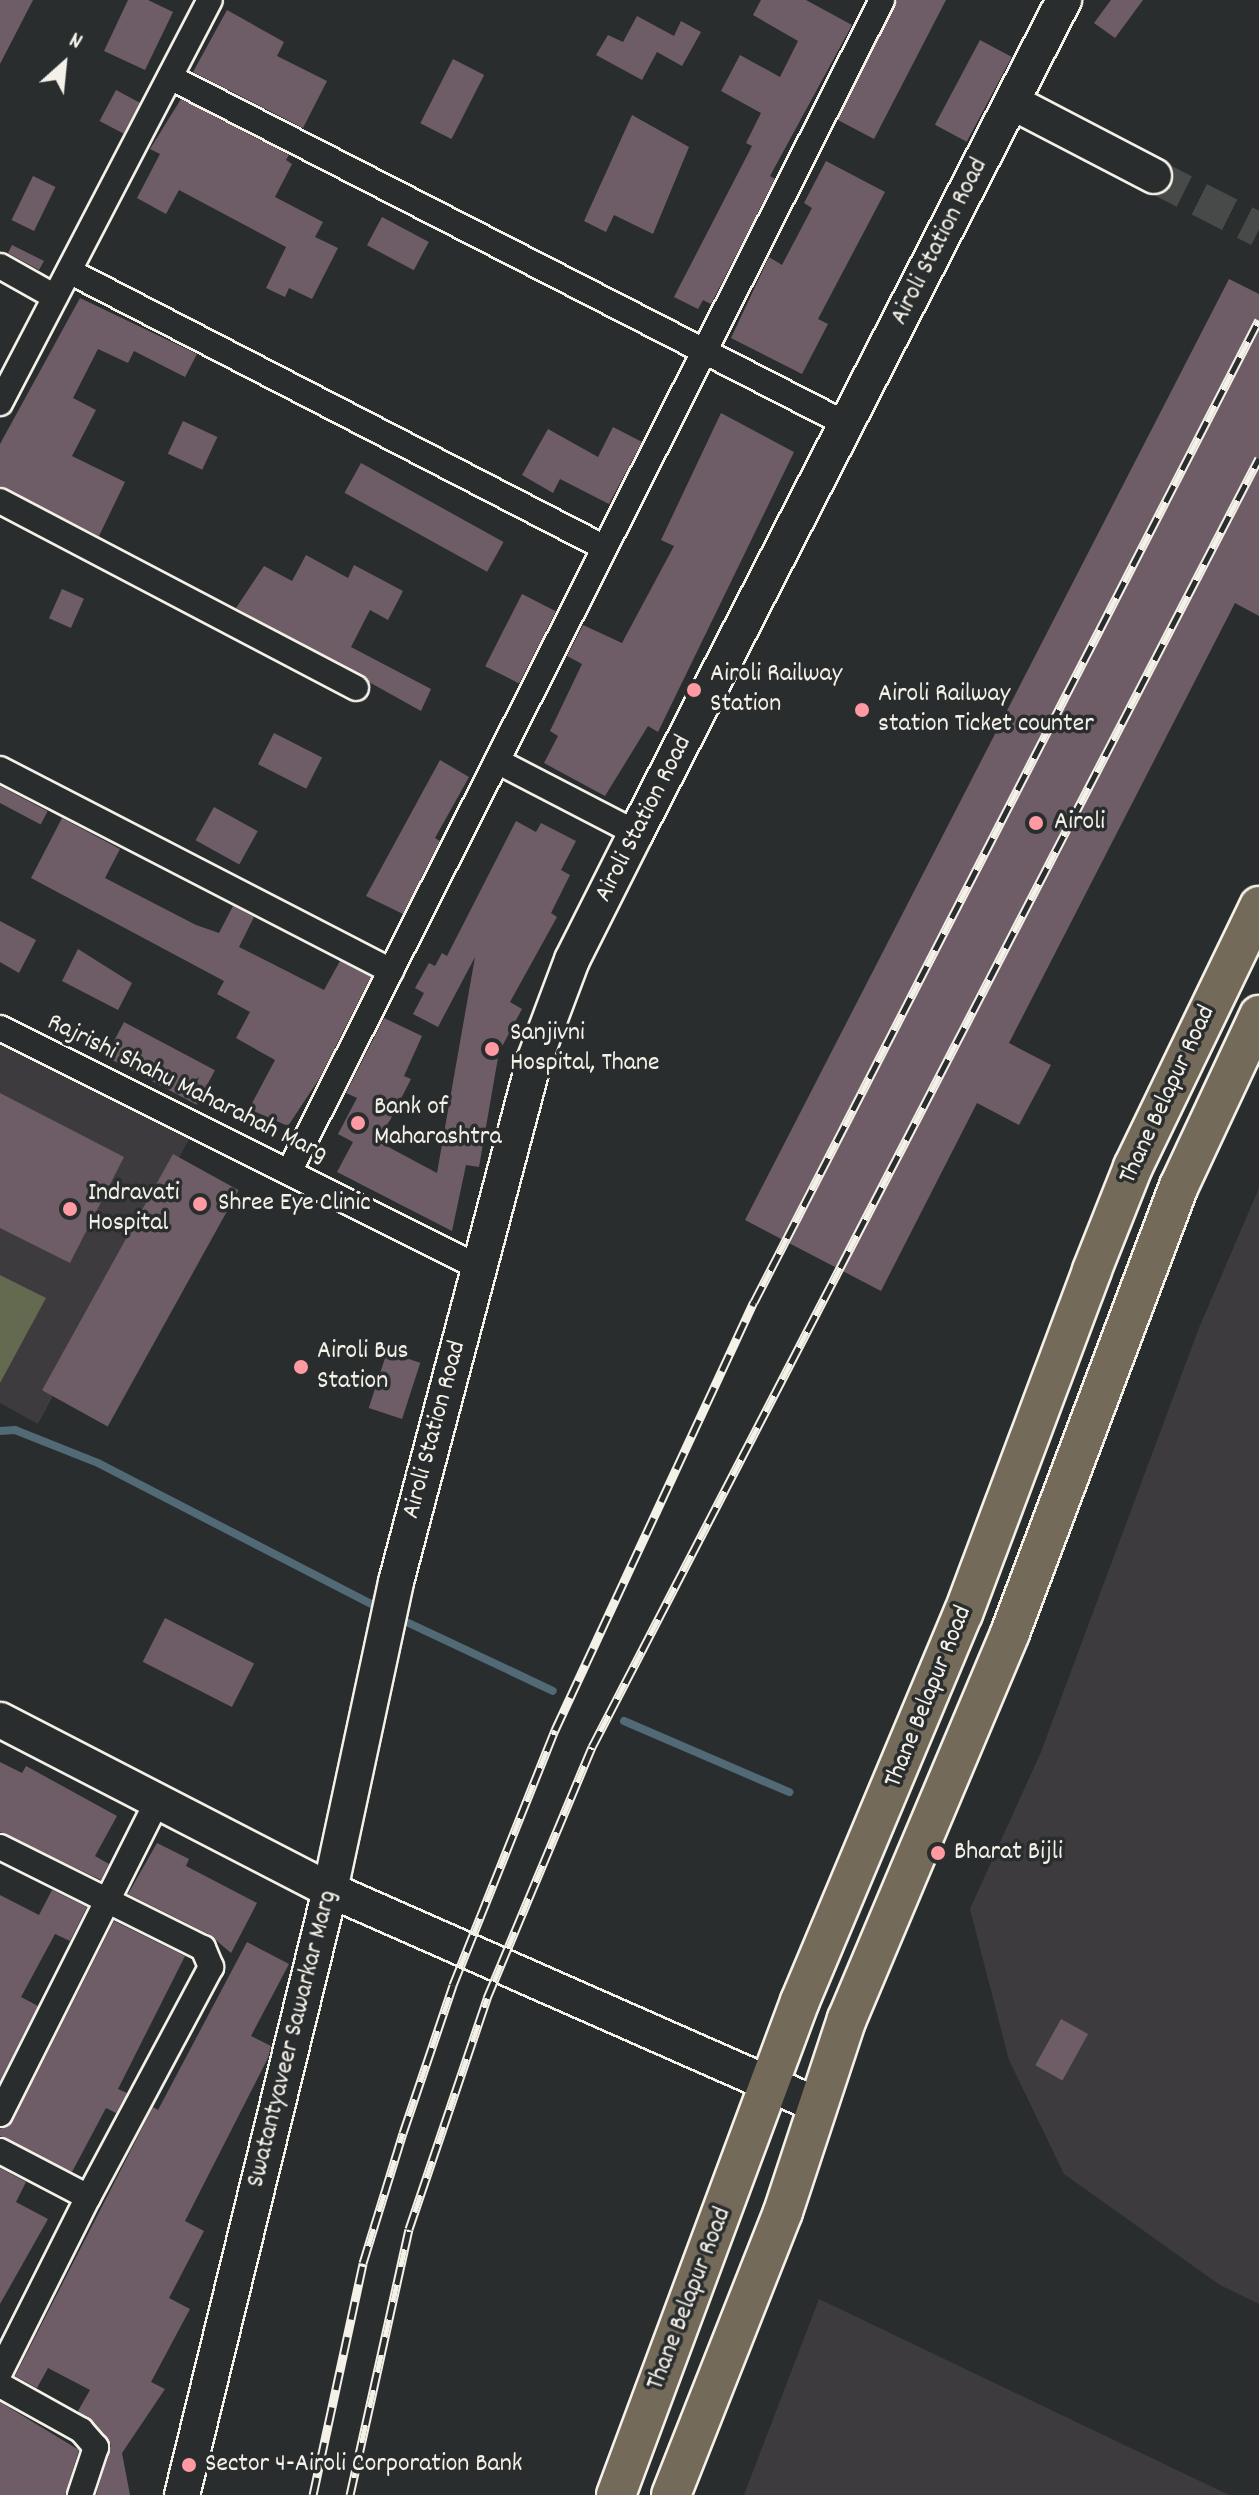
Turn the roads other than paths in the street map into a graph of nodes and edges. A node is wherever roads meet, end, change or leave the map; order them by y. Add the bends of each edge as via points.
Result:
1 (210, 0) edge
2 (882, 0) edge
3 (1064, 0) edge
4 (170, 77) junction
5 (1012, 102) junction
6 (1154, 176) tunnel mouth
7 (0, 266) edge
8 (69, 271) junction
9 (55, 297) junction
10 (704, 352) junction
11 (0, 403) edge
12 (846, 424) junction
13 (0, 501) edge
14 (605, 548) junction
15 (356, 688) dead end
16 (497, 761) junction
17 (0, 769) edge
18 (636, 833) junction
19 (1259, 906) edge
20 (391, 971) junction
21 (1259, 1015) edge
22 (0, 1028) edge
23 (290, 1170) junction
24 (478, 1267) junction
25 (396, 1582) joint
26 (0, 1720) edge
27 (157, 1802) junction
28 (0, 1847) edge
29 (330, 1890) junction
30 (104, 1899) junction
31 (770, 2084) junction
32 (817, 2105) junction
33 (0, 2114) edge
34 (0, 2151) edge
35 (88, 2197) junction
36 (0, 2372) edge
37 (0, 2385) edge
38 (80, 2495) edge
39 (182, 2495) edge
40 (616, 2495) edge
41 (671, 2495) edge

1 - 4 street
2 - 10 street
3 - 5 street, Airoli Station Road
4 - 8 street
4 - 10 street
5 - 6 street
5 - 12 street, Airoli Station Road
7 - 9 street
8 - 9 street
8 - 14 street
9 - 11 street
10 - 12 street
10 - 14 street
12 - 18 street, Airoli Station Road
13 - 15 street
14 - 16 street
16 - 18 street
16 - 20 street
17 - 20 street
18 - 24 street, Airoli Station Road via 572,960 534,1061
19 - 31 main road, Thane Belapur Road via 1133,1167 963,1614
20 - 23 street
21 - 32 main road, Thane Belapur Road via 1138,1288 1010,1633 847,2019
22 - 23 street, Rajrishi Shahu Maharahah Marg
23 - 24 street, Rajrishi Shahu Maharahah Marg
24 - 25 street, Airoli Station Road
25 - 29 street, Swatantyaveer Sawarkar Marg
26 - 27 street
27 - 29 street
27 - 30 street
28 - 30 street
29 - 31 street
29 - 39 street, Swatantyaveer Sawarkar Marg
30 - 33 street
30 - 35 street via 203,1948 211,1967
31 - 32 street
31 - 40 main road, Thane Belapur Road
32 - 41 main road, Thane Belapur Road via 783,2212
34 - 35 street
35 - 36 street
37 - 38 street via 81,2430 96,2447

